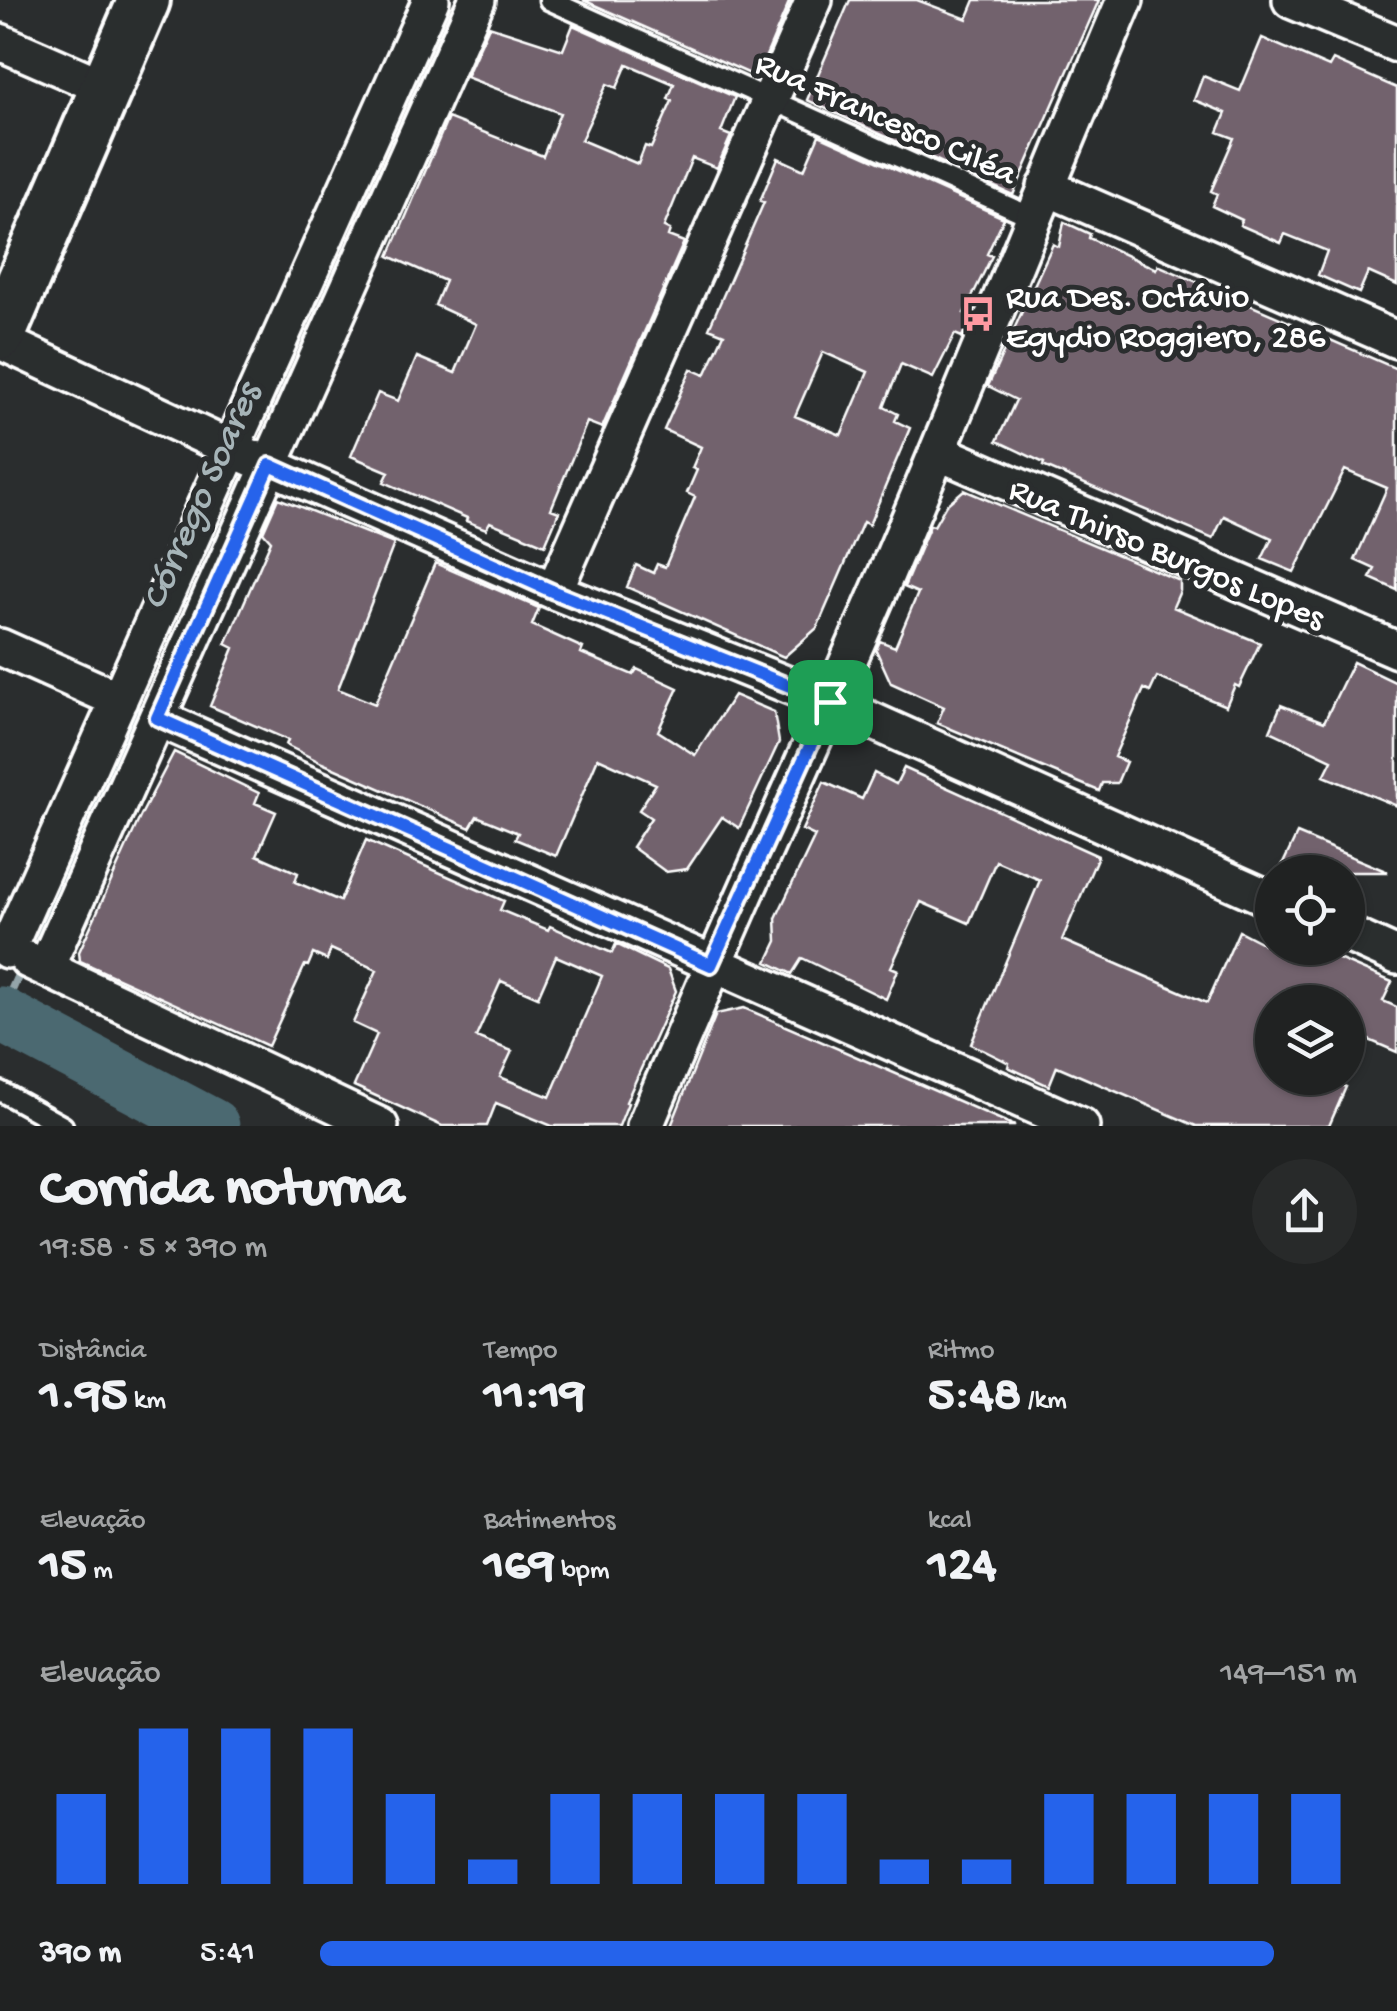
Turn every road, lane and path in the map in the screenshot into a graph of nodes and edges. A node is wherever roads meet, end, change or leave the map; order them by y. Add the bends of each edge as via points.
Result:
1 (144, 0) edge
2 (431, 0) edge
3 (476, 0) edge
4 (548, 0) edge
5 (814, 0) edge
6 (1124, 0) edge
7 (1291, 0) edge
8 (0, 42) edge
9 (1397, 44) edge
10 (106, 88) junction
11 (771, 100) junction
12 (1040, 203) junction
13 (0, 337) edge
14 (1397, 340) edge
15 (938, 452) junction
16 (248, 456) junction
17 (554, 592) junction
18 (0, 647) edge
19 (1397, 650) edge
20 (119, 700) junction
21 (830, 702) junction
22 (157, 718) junction
23 (1255, 892) edge
24 (1365, 942) edge
25 (1397, 956) edge
26 (22, 957) edge
27 (711, 965) junction
28 (0, 1091) edge
29 (63, 1126) edge
30 (380, 1126) edge
31 (645, 1126) edge
32 (1081, 1126) edge

1 - 10 street
2 - 16 street
3 - 16 street
4 - 11 lane, Rua Francesco Ciléa
5 - 11 street
6 - 12 street
7 - 9 street
8 - 10 street
10 - 13 street
11 - 12 lane, Rua Francesco Ciléa
11 - 17 street
12 - 14 street
12 - 15 street
13 - 16 street
15 - 19 street, Rua Thirso Burgos Lopes
15 - 21 street
16 - 17 street
16 - 20 street
16 - 22 street
17 - 21 street
18 - 20 street
20 - 26 street
21 - 23 street
21 - 27 street
22 - 26 street
22 - 27 street
24 - 25 street
26 - 30 street
27 - 31 street
27 - 32 street
28 - 29 lane

